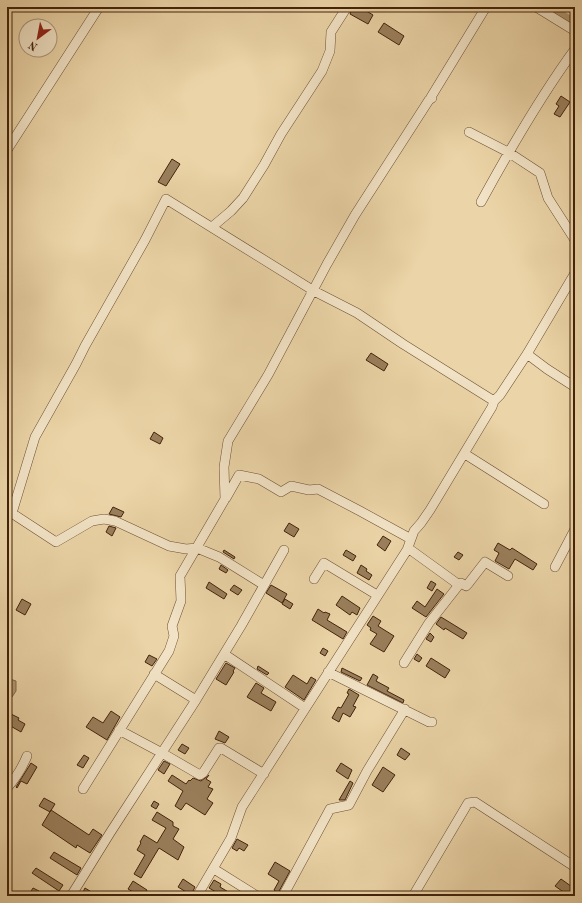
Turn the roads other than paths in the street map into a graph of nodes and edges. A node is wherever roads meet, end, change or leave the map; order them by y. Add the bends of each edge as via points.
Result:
1 (99, 7) edge
2 (347, 7) edge
3 (486, 7) edge
4 (536, 7) edge
5 (575, 31) edge
6 (575, 49) edge
7 (469, 132) dead end
8 (7, 150) edge
9 (508, 152) junction
10 (481, 202) dead end
11 (212, 228) junction
12 (575, 240) edge
13 (575, 273) edge
14 (314, 290) junction
15 (527, 354) junction
16 (575, 387) edge
17 (494, 401) junction
18 (465, 454) junction
19 (226, 499) junction
20 (544, 504) dead end
21 (9, 511) edge
22 (575, 529) edge
23 (409, 543) junction
24 (567, 544) junction
25 (196, 548) junction
26 (575, 549) edge
27 (284, 550) dead end
28 (555, 567) dead end
29 (508, 576) dead end
30 (314, 579) dead end
31 (456, 584) junction
32 (264, 585) junction
33 (377, 595) junction
34 (224, 654) junction
35 (404, 663) dead end
36 (328, 672) junction
37 (154, 674) junction
38 (196, 700) junction
39 (305, 708) junction
40 (405, 709) junction
41 (432, 722) dead end
42 (119, 730) junction
43 (162, 753) junction
44 (27, 756) dead end
45 (264, 774) junction
46 (7, 788) edge
47 (83, 790) dead end
48 (575, 867) edge
49 (214, 869) junction
50 (71, 896) edge
51 (198, 896) edge
52 (257, 896) edge
53 (283, 896) edge
54 (413, 896) edge

1 - 8 street
2 - 11 street via 331,32 330,51 322,71 243,198
3 - 14 street via 432,98 355,215
4 - 5 street
6 - 9 street
7 - 9 street
9 - 10 street
9 - 12 street via 540,173 548,198
11 - 14 street
11 - 21 street via 166,199 35,437
13 - 15 street
14 - 17 street via 357,314
14 - 19 street via 268,375 228,441 224,467
15 - 16 street
15 - 17 street
17 - 18 street
18 - 20 street
18 - 23 street via 414,531
19 - 23 street via 239,475 258,479 281,492 291,486 318,489
19 - 25 street
21 - 25 street via 56,542 92,521 104,518 170,546
22 - 24 street
23 - 31 street
23 - 33 street
24 - 26 street
24 - 28 street
25 - 32 street via 219,557
25 - 37 street via 180,576 181,601 172,626 174,636 169,650
27 - 32 street
29 - 31 street via 485,562 466,586
30 - 33 street via 324,563
31 - 35 street via 458,586 429,623
32 - 34 street
33 - 36 street
34 - 38 street
34 - 39 street
36 - 39 street
36 - 40 street
37 - 38 street
37 - 42 street
38 - 43 street
39 - 45 street
40 - 41 street
40 - 53 street via 367,771 350,805 330,809
42 - 43 street
42 - 47 street
43 - 45 street via 200,775 221,748
43 - 50 street
44 - 46 street via 23,767
45 - 49 street via 242,807 231,838
48 - 54 street via 475,802 468,803
49 - 51 street
49 - 52 street

